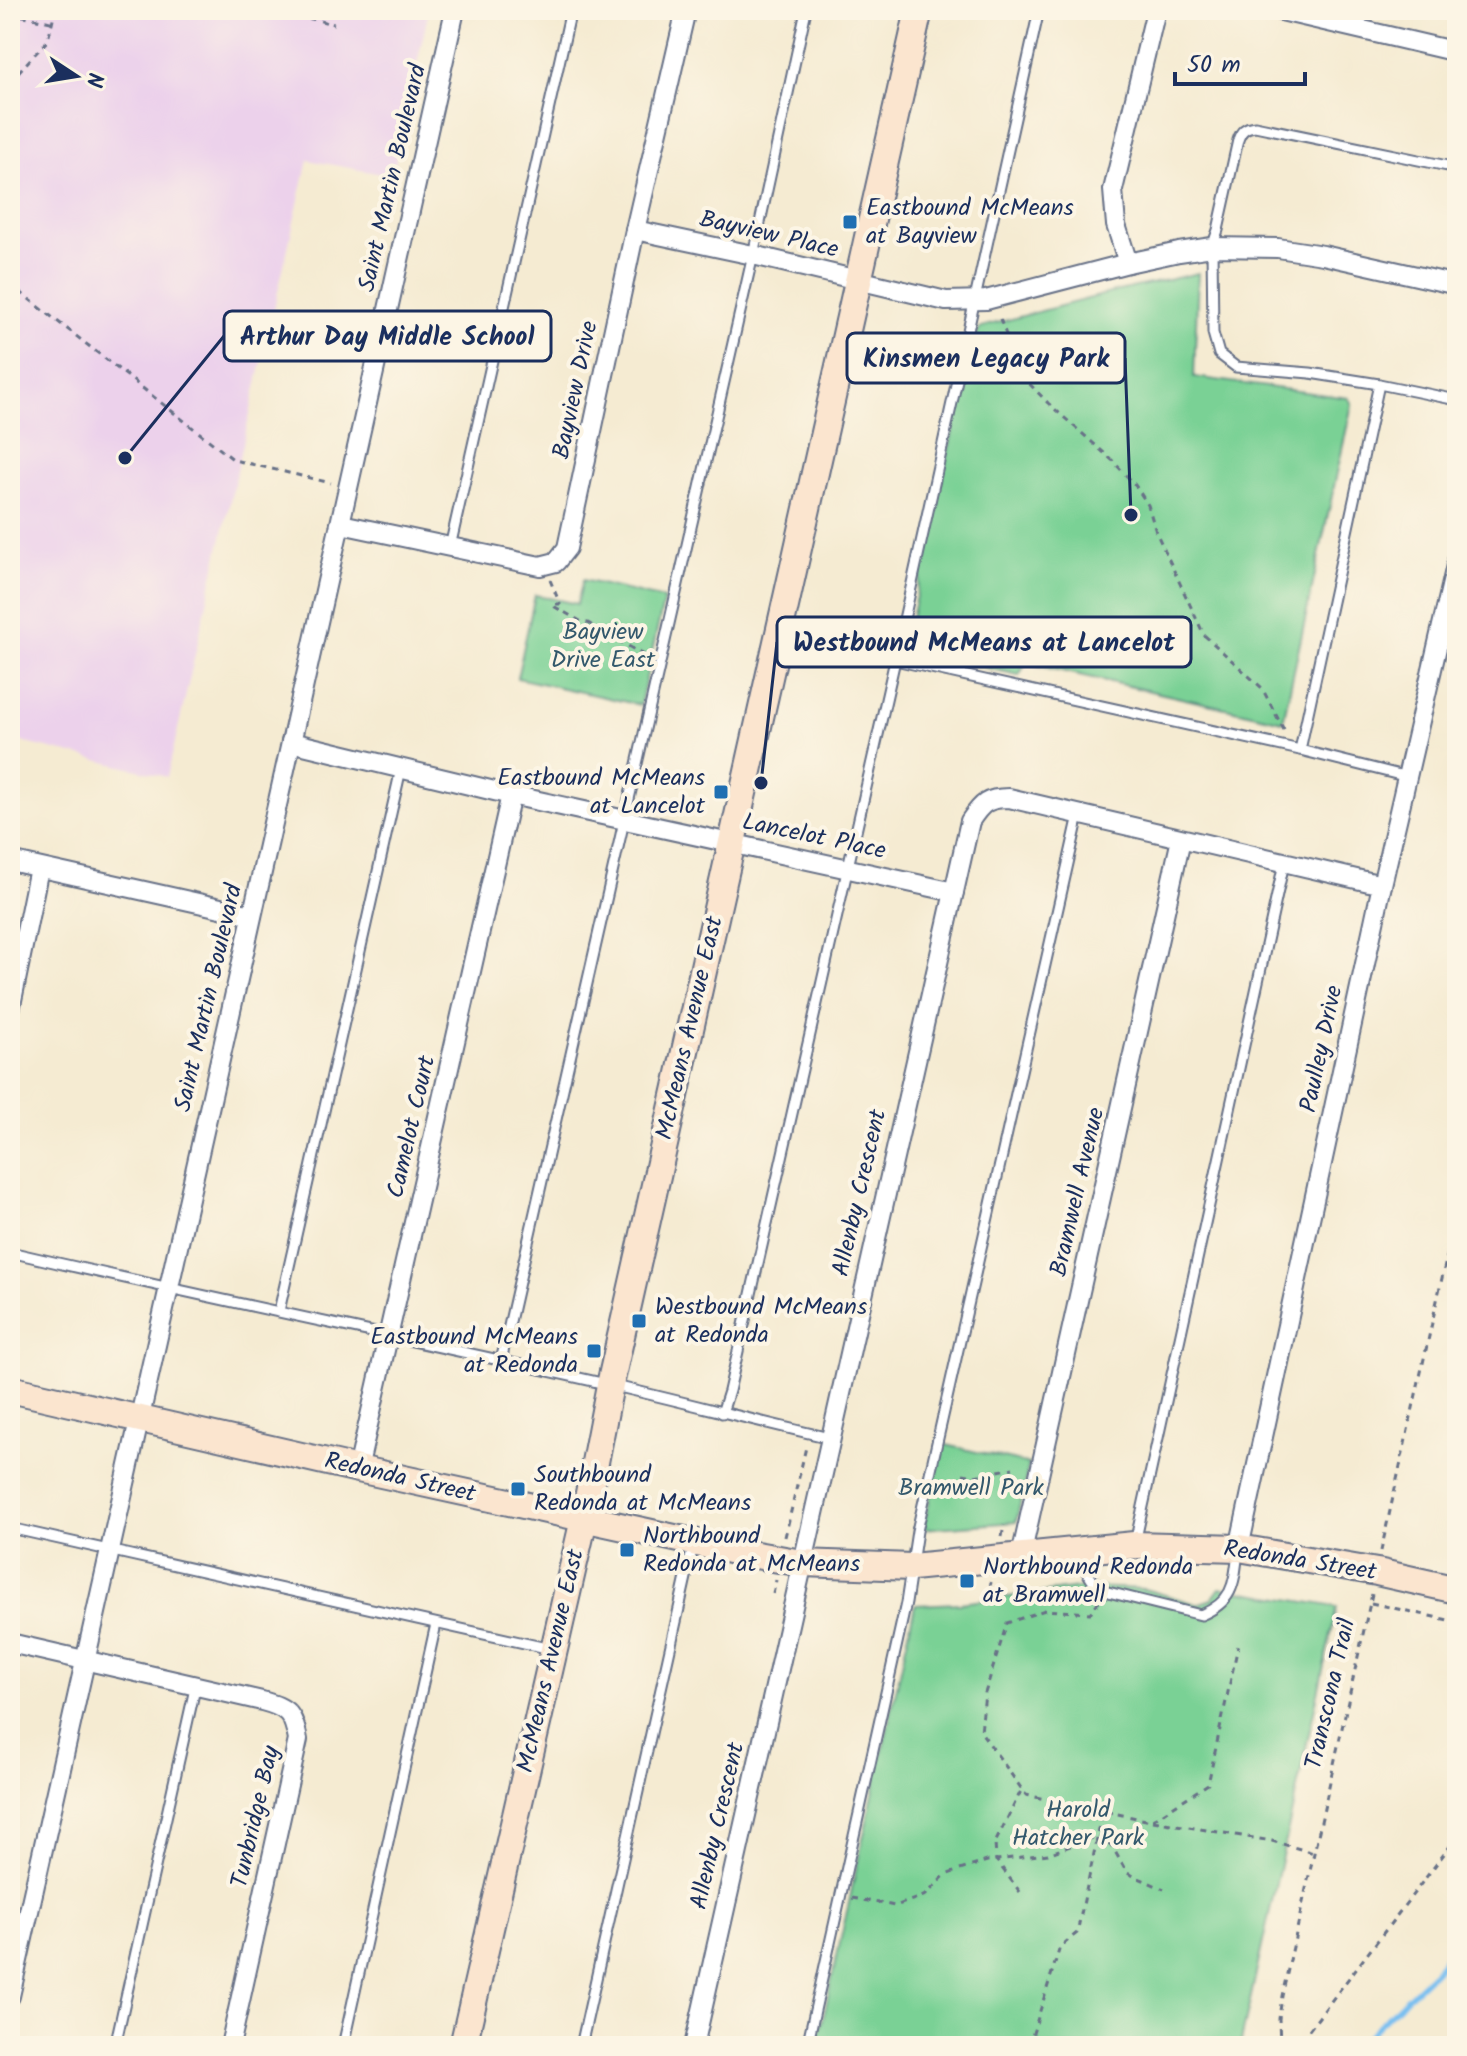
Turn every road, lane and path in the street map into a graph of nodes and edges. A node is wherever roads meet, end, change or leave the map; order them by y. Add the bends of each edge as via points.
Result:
1 (55, 10) edge
2 (455, 10) edge
3 (571, 10) edge
4 (686, 10) edge
5 (806, 10) edge
6 (919, 10) edge
7 (1039, 10) edge
8 (1156, 10) edge
9 (1277, 10) edge
10 (273, 11) edge
11 (286, 12) edge
12 (10, 13) edge
13 (54, 23) junction
14 (334, 24) dead end
15 (1457, 52) edge
16 (10, 81) edge
17 (1457, 168) edge
18 (635, 230) junction
19 (1212, 247) junction
20 (753, 255) junction
21 (1128, 263) junction
22 (859, 280) junction
23 (10, 284) edge
24 (1457, 285) edge
25 (975, 300) junction
26 (1000, 319) dead end
27 (1379, 384) junction
28 (1457, 400) edge
29 (350, 487) junction
30 (341, 524) junction
31 (450, 547) junction
32 (1457, 561) edge
33 (543, 566) junction
34 (662, 657) junction
35 (895, 660) junction
36 (291, 742) junction
37 (1297, 750) junction
38 (401, 769) junction
39 (1408, 777) junction
40 (511, 795) junction
41 (1079, 815) junction
42 (625, 821) junction
43 (1181, 839) junction
44 (732, 843) junction
45 (10, 861) edge
46 (1284, 863) junction
47 (39, 868) junction
48 (846, 869) junction
49 (1382, 885) junction
50 (954, 892) junction
51 (252, 915) junction
52 (14, 976) edge
53 (10, 1010) edge
54 (1457, 1211) edge
55 (10, 1252) edge
56 (168, 1288) junction
57 (279, 1311) junction
58 (389, 1336) junction
59 (501, 1361) junction
60 (610, 1385) junction
61 (10, 1389) edge
62 (722, 1413) junction
63 (139, 1418) junction
64 (809, 1433) junction
65 (830, 1438) junction
66 (1013, 1468) dead end
67 (358, 1469) junction
68 (963, 1474) dead end
69 (584, 1519) junction
70 (10, 1528) edge
71 (694, 1542) junction
72 (1134, 1545) junction
73 (1239, 1548) junction
74 (109, 1550) junction
75 (1074, 1551) junction
76 (1021, 1556) junction
77 (791, 1561) junction
78 (912, 1567) junction
79 (1377, 1572) junction
80 (993, 1574) dead end
81 (1457, 1590) edge
82 (773, 1594) dead end
83 (988, 1597) dead end
84 (1101, 1598) dead end
85 (1370, 1603) junction
86 (1457, 1622) edge
87 (436, 1624) junction
88 (10, 1643) edge
89 (1238, 1646) dead end
90 (554, 1650) junction
91 (85, 1659) junction
92 (196, 1684) junction
93 (1022, 1789) junction
94 (1103, 1811) junction
95 (1151, 1821) junction
96 (1098, 1836) junction
97 (1457, 1837) edge
98 (1314, 1853) junction
99 (996, 1860) junction
100 (1164, 1889) dead end
101 (1020, 1892) dead end
102 (841, 1896) junction
103 (10, 1996) edge
104 (1309, 2030) dead end
105 (115, 2046) edge
106 (230, 2046) edge
107 (343, 2046) edge
108 (463, 2046) edge
109 (581, 2046) edge
110 (694, 2046) edge
111 (807, 2046) edge
112 (1029, 2046) edge
113 (1280, 2046) edge

1 - 13 path
2 - 29 street, Saint Martin Boulevard
3 - 31 lane
4 - 18 street, Bayview Drive
5 - 20 lane
6 - 22 street, McMeans Avenue East
7 - 25 lane
8 - 21 street via 1113,190 1116,225
9 - 15 street
10 - 11 path
11 - 14 path
12 - 13 path
13 - 16 path via 48,40
17 - 19 lane via 1248,127 1238,140
18 - 20 street, Bayview Place
18 - 33 street, Bayview Drive via 567,548 556,562
19 - 21 street, Bayview Place
19 - 24 street, Bayview Place via 1278,248
19 - 27 lane via 1213,333 1219,354 1236,367
20 - 22 street, Bayview Place
20 - 34 lane
21 - 25 street, Bayview Place
22 - 25 street, Bayview Place via 946,301
22 - 44 street, McMeans Avenue East
23 - 29 path via 234,460
25 - 35 lane
26 - 37 path via 1022,376 1135,485 1204,635 1262,688
27 - 28 lane
27 - 37 lane
29 - 30 street, Saint Martin Boulevard
30 - 31 street
30 - 36 street, Saint Martin Boulevard
31 - 33 street
32 - 39 street, Paulley Drive
33 - 34 path via 559,598 555,607 648,659 650,654
34 - 42 lane
35 - 37 lane
35 - 48 lane
36 - 38 street, Lancelot Place
36 - 51 street, Saint Martin Boulevard
37 - 39 lane
38 - 40 street, Lancelot Place
38 - 57 lane
39 - 49 street, Paulley Drive
40 - 42 street, Lancelot Place
40 - 58 street, Camelot Court
41 - 43 street, Allenby Crescent
41 - 50 street, Allenby Crescent via 1009,798 980,806 970,821
41 - 78 lane
42 - 44 street, Lancelot Place
42 - 59 lane
43 - 46 street, Allenby Crescent
43 - 76 street, Bramwell Avenue
44 - 48 street, Lancelot Place
44 - 60 street, McMeans Avenue East
45 - 47 street
46 - 49 street, Allenby Crescent
46 - 72 lane
47 - 51 street
47 - 52 street
48 - 50 street, Lancelot Place
48 - 62 lane
49 - 73 street, Paulley Drive
50 - 65 street, Allenby Crescent
51 - 56 street, Saint Martin Boulevard
52 - 53 street
54 - 79 path, Transcona Trail
55 - 56 lane
56 - 57 lane
56 - 63 street, Saint Martin Boulevard
57 - 58 lane
58 - 59 lane
58 - 67 street, Camelot Court
59 - 60 lane
60 - 62 lane
60 - 69 street, McMeans Avenue East
61 - 63 street, Redonda Street
62 - 64 lane
63 - 67 street, Redonda Street
63 - 74 street, Saint Martin Boulevard
64 - 65 lane
64 - 77 path
65 - 77 street, Allenby Crescent
66 - 68 path
67 - 69 street, Redonda Street
69 - 71 street, Redonda Street
69 - 90 street, McMeans Avenue East
70 - 74 lane
71 - 77 street, Redonda Street
71 - 109 lane
72 - 73 street, Redonda Street
72 - 75 street, Redonda Street
73 - 75 lane via 1229,1595 1201,1615 1104,1591
73 - 79 street, Redonda Street
74 - 87 lane
74 - 91 street, Saint Martin Boulevard
75 - 76 street, Redonda Street
76 - 78 street, Redonda Street
77 - 78 street, Redonda Street
77 - 82 path
77 - 110 street, Allenby Crescent
78 - 102 lane
79 - 81 street, Redonda Street
79 - 85 path, Transcona Trail
80 - 83 path
84 - 93 path via 1090,1613 1045,1610 1007,1623 985,1693 981,1732
85 - 86 path
85 - 98 path, Transcona Trail
87 - 90 lane
87 - 107 lane
88 - 91 street, Tunbridge Bay
89 - 95 path via 1208,1784
90 - 108 street, McMeans Avenue East
91 - 92 street, Tunbridge Bay
91 - 103 street, Saint Martin Boulevard
92 - 105 lane
92 - 106 street, Tunbridge Bay via 282,1706 295,1720 298,1740
93 - 94 path via 1026,1795
93 - 99 path via 995,1843
94 - 95 path
94 - 96 path
95 - 98 path
96 - 99 path via 1048,1854
96 - 100 path via 1112,1846 1127,1873
96 - 112 path via 1077,1933 1060,1947
97 - 104 path
98 - 113 path, Transcona Trail via 1282,1996
99 - 101 path
99 - 102 path via 945,1875 926,1895 895,1906
102 - 111 lane

